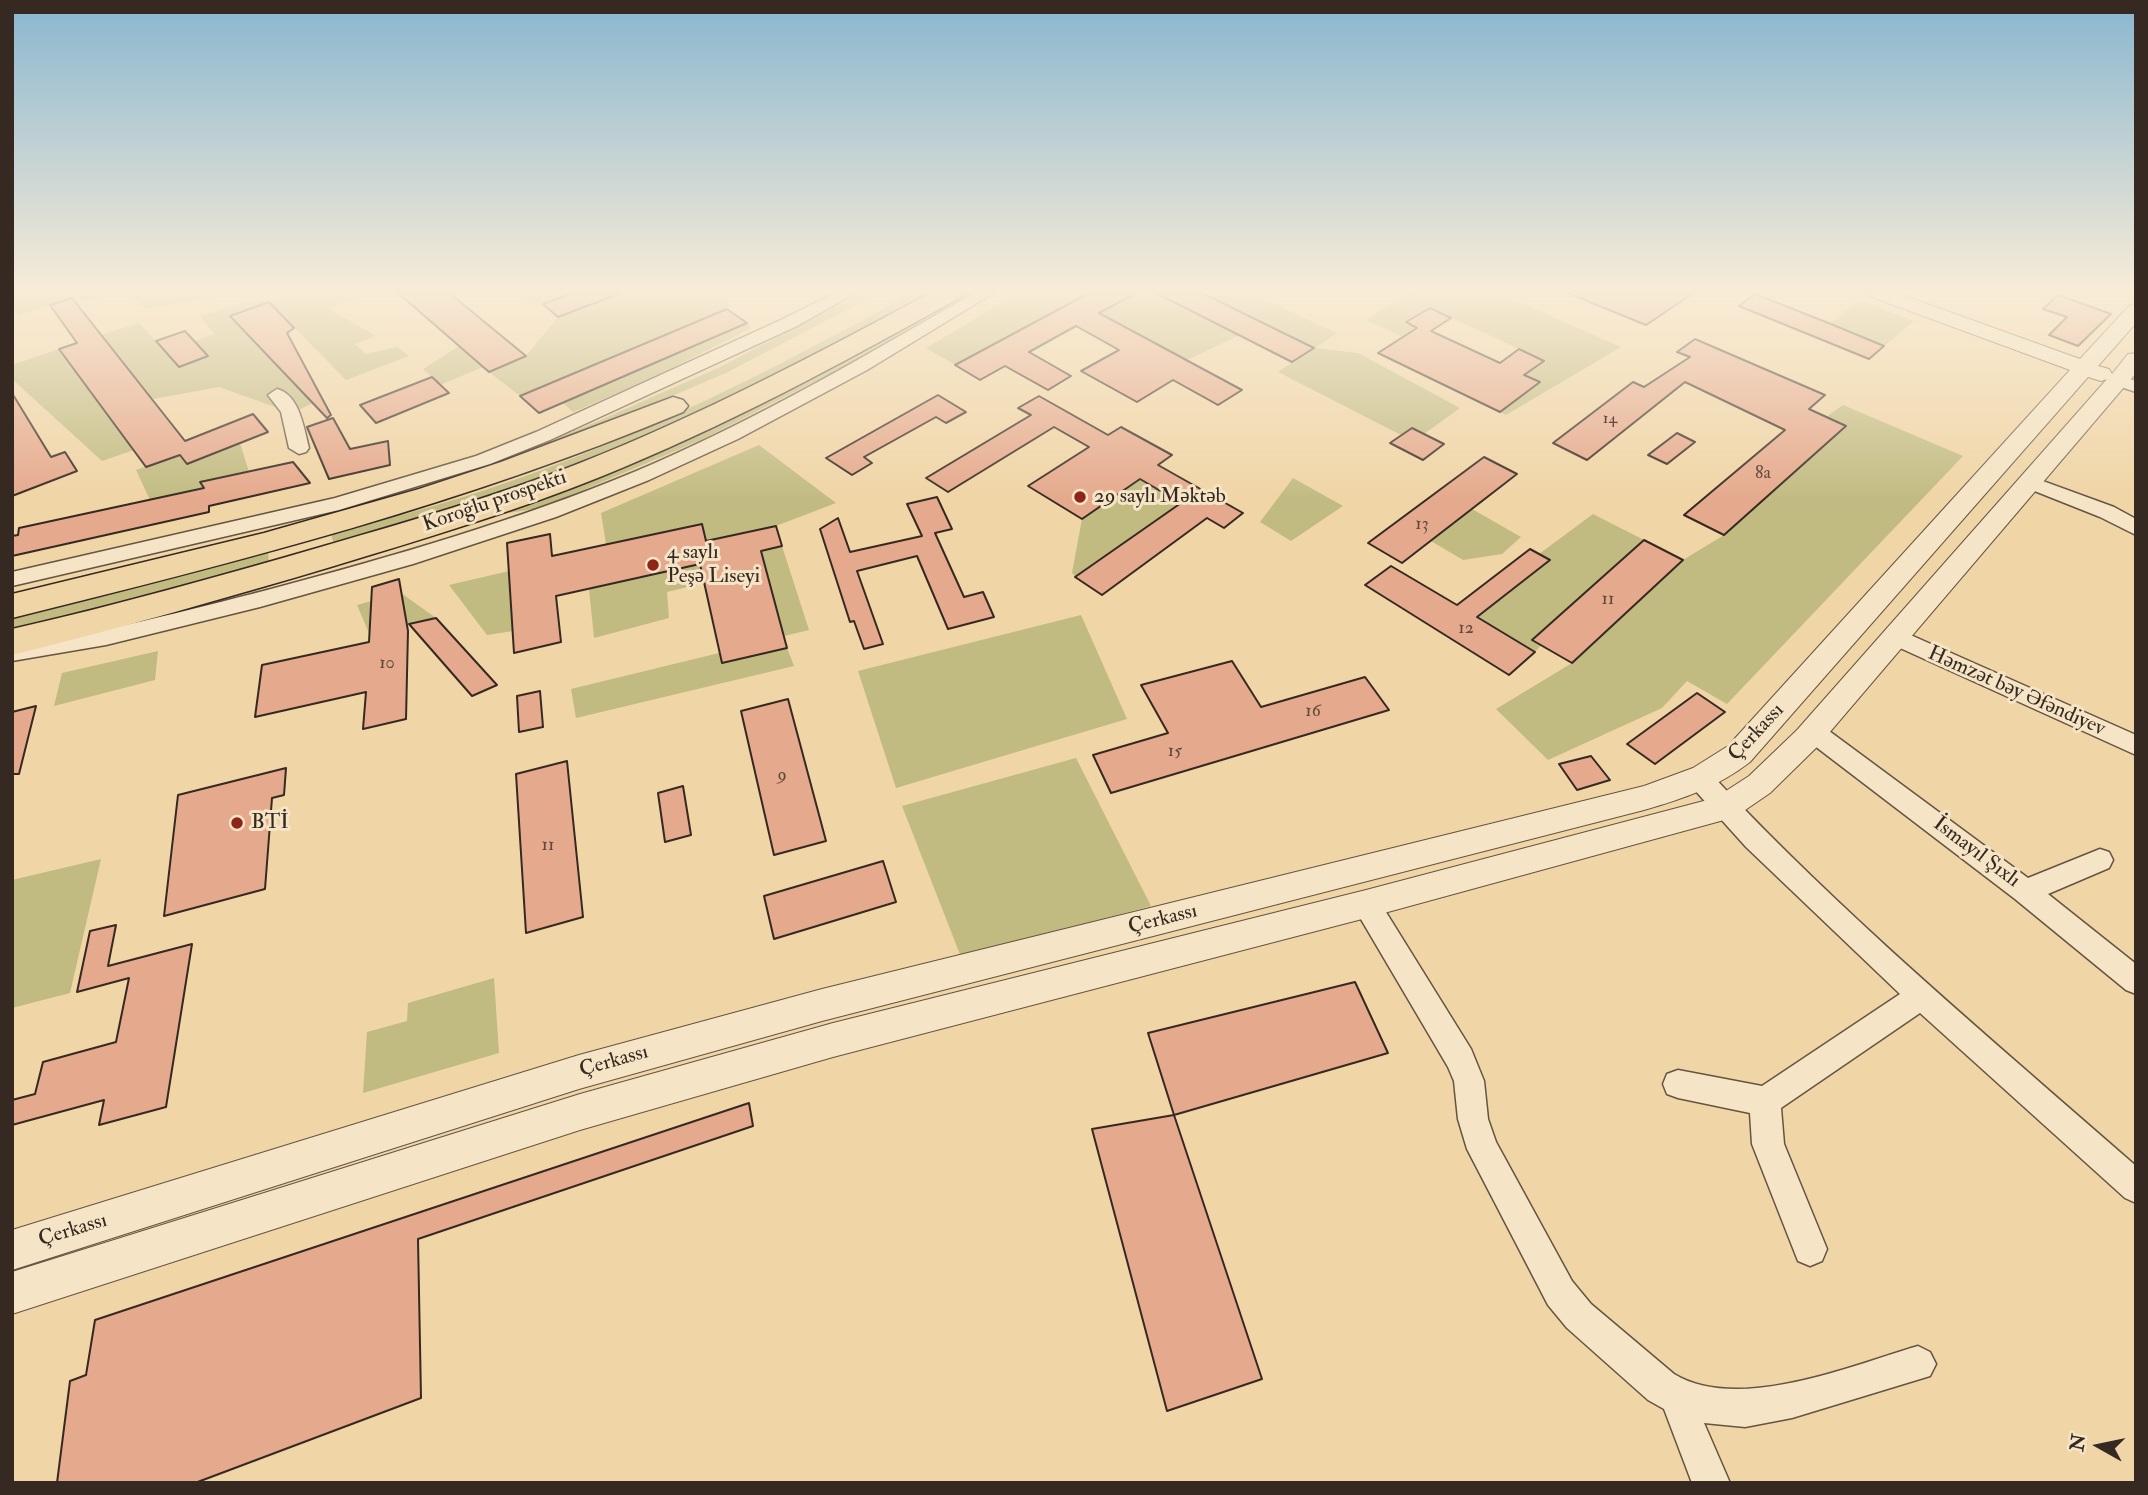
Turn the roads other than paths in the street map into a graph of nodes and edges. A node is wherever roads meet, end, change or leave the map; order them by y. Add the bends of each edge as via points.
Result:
1 (704, 362) edge
2 (762, 362) edge
3 (824, 362) edge
4 (868, 362) edge
5 (2068, 362) edge
6 (2090, 362) edge
7 (2085, 368) junction
8 (2130, 375) edge
9 (277, 395) dead end
10 (299, 447) dead end
11 (2029, 482) junction
12 (2136, 527) edge
13 (12, 579) edge
14 (12, 606) edge
15 (1897, 637) junction
16 (12, 642) edge
17 (12, 653) edge
18 (1812, 731) junction
19 (2136, 746) edge
20 (1701, 780) junction
21 (1724, 808) junction
22 (2100, 860) dead end
23 (2025, 891) junction
24 (1366, 904) junction
25 (2136, 981) edge
26 (1921, 996) junction
27 (1678, 1084) dead end
28 (1765, 1101) junction
29 (2136, 1187) edge
30 (1810, 1249) dead end
31 (12, 1250) edge
32 (12, 1293) edge
33 (1918, 1364) dead end
34 (1679, 1398) junction
35 (1711, 1483) edge

1 - 13 street via 483,460 339,504
2 - 14 main road, Koroğlu prospekti via 684,401 462,487
3 - 16 main road, Koroğlu prospekti via 613,460 471,513 177,600
4 - 17 street via 772,414 628,481 400,562 108,637
5 - 7 street
6 - 7 street, Çerkassı
7 - 8 street
7 - 20 street, Çerkassı via 1740,754
8 - 11 street, Çerkassı
9 - 10 street via 290,411
11 - 12 street
11 - 15 street, Çerkassı
15 - 18 street, Çerkassı
15 - 19 street, Həmzət bəy Əfəndiyev
18 - 21 street, Çerkassı via 1746,797
18 - 23 street, İsmayıl Şıxlı
20 - 21 street
20 - 31 street, Çerkassı via 822,1005 579,1072
21 - 24 street, Çerkassı
21 - 26 street
22 - 23 street
23 - 25 street, İsmayıl Şıxlı
24 - 32 street, Çerkassı via 833,1040 580,1112
24 - 34 street via 1461,1059 1483,1149 1560,1293 1579,1316
26 - 28 street
26 - 29 street
27 - 28 street
28 - 30 street via 1769,1144
33 - 34 street via 1745,1409
34 - 35 street

